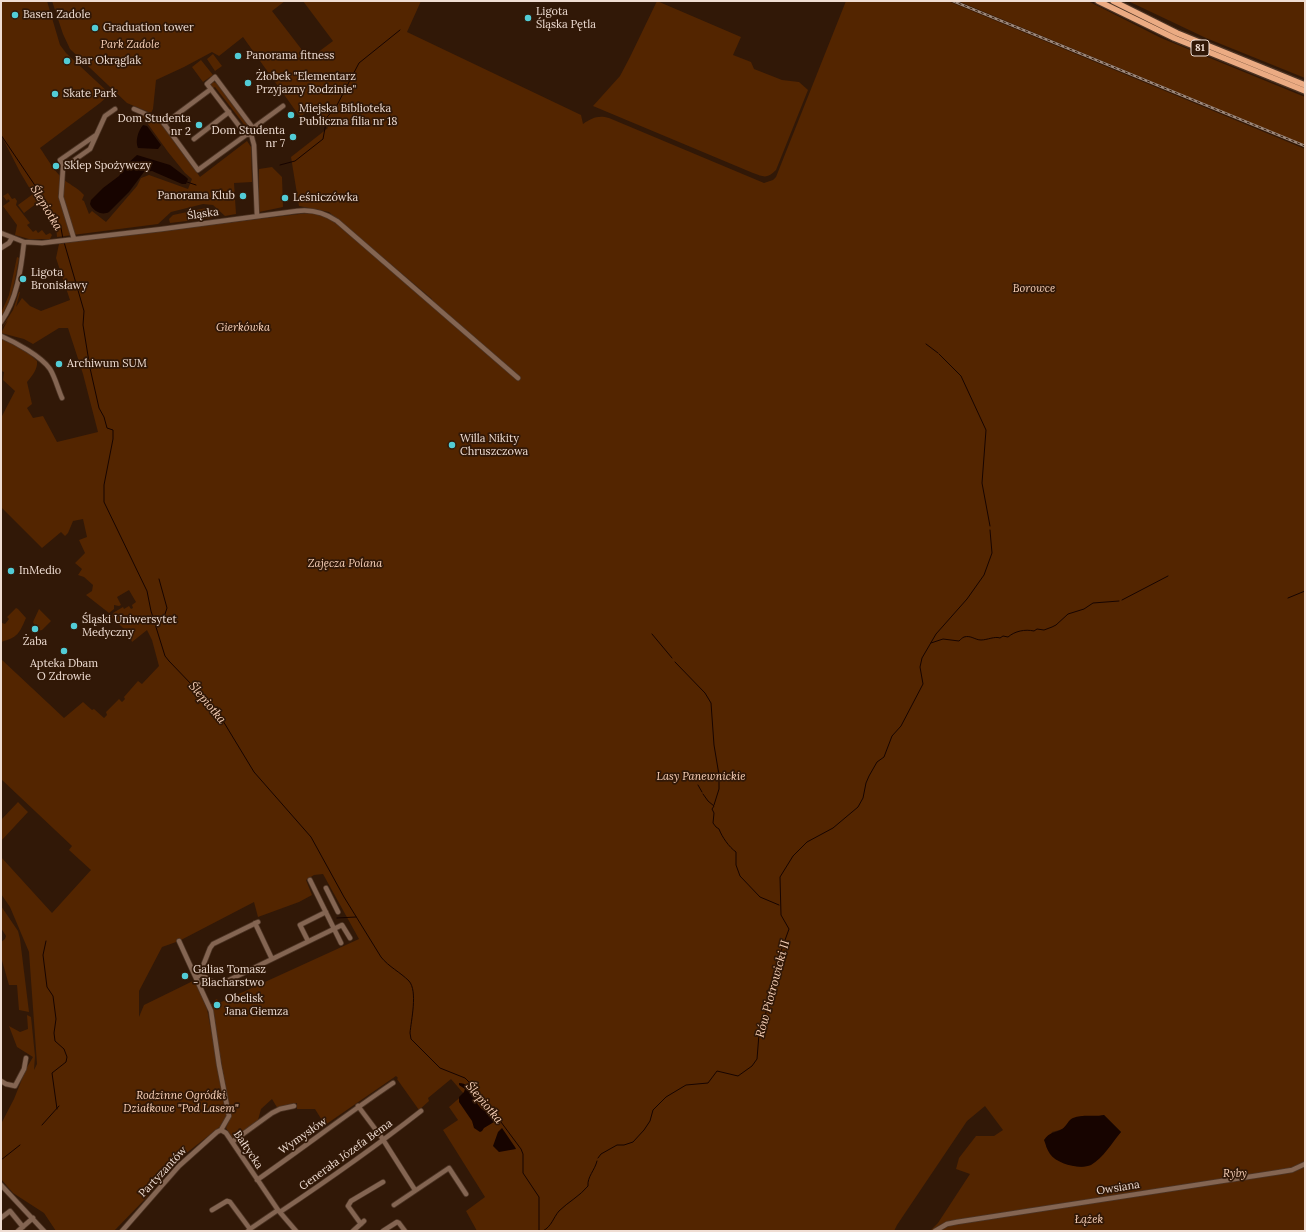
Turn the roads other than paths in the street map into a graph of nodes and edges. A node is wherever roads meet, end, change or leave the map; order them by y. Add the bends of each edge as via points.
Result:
1 (1098, 1) edge
2 (1113, 1) edge
3 (1305, 85) edge
4 (211, 89) junction
5 (1305, 91) edge
6 (283, 106) dead end
7 (115, 109) dead end
8 (134, 109) dead end
9 (229, 112) junction
10 (163, 122) junction
11 (254, 128) junction
12 (248, 134) junction
13 (96, 135) junction
14 (194, 139) dead end
15 (63, 168) junction
16 (257, 216) junction
17 (1, 233) edge
18 (12, 238) junction
19 (74, 239) junction
20 (24, 242) junction
21 (1, 248) edge
22 (1, 322) edge
23 (1, 336) edge
24 (518, 378) dead end
25 (62, 398) dead end
26 (310, 880) dead end
27 (326, 888) dead end
28 (329, 893) junction
29 (319, 898) junction
30 (326, 912) junction
31 (338, 912) dead end
32 (334, 928) junction
33 (350, 938) dead end
34 (179, 941) dead end
35 (308, 941) junction
36 (341, 943) dead end
37 (272, 959) junction
38 (198, 976) junction
39 (26, 1058) dead end
40 (1, 1081) edge
41 (393, 1083) dead end
42 (294, 1106) dead end
43 (358, 1106) junction
44 (421, 1111) dead end
45 (221, 1130) junction
46 (383, 1141) junction
47 (232, 1142) junction
48 (1305, 1164) edge
49 (257, 1180) junction
50 (383, 1182) dead end
51 (1, 1185) edge
52 (416, 1190) junction
53 (466, 1194) dead end
54 (394, 1205) dead end
55 (212, 1210) dead end
56 (279, 1211) junction
57 (1, 1218) edge
58 (33, 1218) junction
59 (23, 1227) junction
60 (249, 1230) edge
61 (18, 1231) edge
62 (44, 1231) edge
63 (122, 1231) edge
64 (296, 1231) edge
65 (352, 1231) edge
66 (382, 1231) edge
67 (405, 1231) edge
68 (935, 1231) edge

1 - 5 main road, 81 via 1174,38
2 - 3 main road, 81 via 1177,33
4 - 9 street
4 - 10 street
4 - 11 street via 207,84 215,77
6 - 11 street
7 - 13 street via 105,116
8 - 10 street
9 - 12 street
9 - 14 street
10 - 12 street via 198,170
11 - 12 street
12 - 16 street via 254,145
13 - 15 street via 90,150
13 - 15 street via 60,160
15 - 19 street via 61,197
16 - 19 street, Śląska
16 - 24 street, Śląska via 305,210 327,215 337,221
17 - 18 street, Śląska
18 - 20 street, Śląska
18 - 21 street
19 - 20 street, Śląska via 42,243
20 - 22 street via 15,294
23 - 25 street via 21,345 46,365
26 - 29 street
27 - 28 street
28 - 29 street
28 - 31 street
29 - 30 street
30 - 32 street
30 - 35 street via 300,925
32 - 33 street via 342,924
32 - 35 street
32 - 36 street
34 - 38 street, Bałtycka
35 - 37 street
37 - 38 street via 223,983 217,984
37 - 38 street via 257,923 213,944
38 - 45 street, Bałtycka via 211,1012 229,1116
39 - 40 street via 24,1069 15,1086
41 - 43 street, Wymysłów
42 - 47 street via 272,1113
43 - 46 street
43 - 49 street, Wymysłów
44 - 46 street, Generała Józefa Bema
45 - 47 street, Bałtycka
45 - 63 street, Partyzantów via 179,1166
46 - 52 street
46 - 56 street, Generała Józefa Bema
47 - 49 street, Bałtycka
48 - 68 street, Owsiana via 1292,1170 957,1222 944,1225
49 - 56 street, Bałtycka
50 - 65 street via 351,1201 348,1206 362,1223
51 - 58 street
52 - 53 street via 449,1168
52 - 54 street
55 - 60 street via 227,1201 230,1202
56 - 60 street, Generała Józefa Bema
56 - 64 street, Bałtycka
57 - 59 street via 10,1211
58 - 59 street
58 - 62 street
59 - 61 street
66 - 67 street via 397,1222

